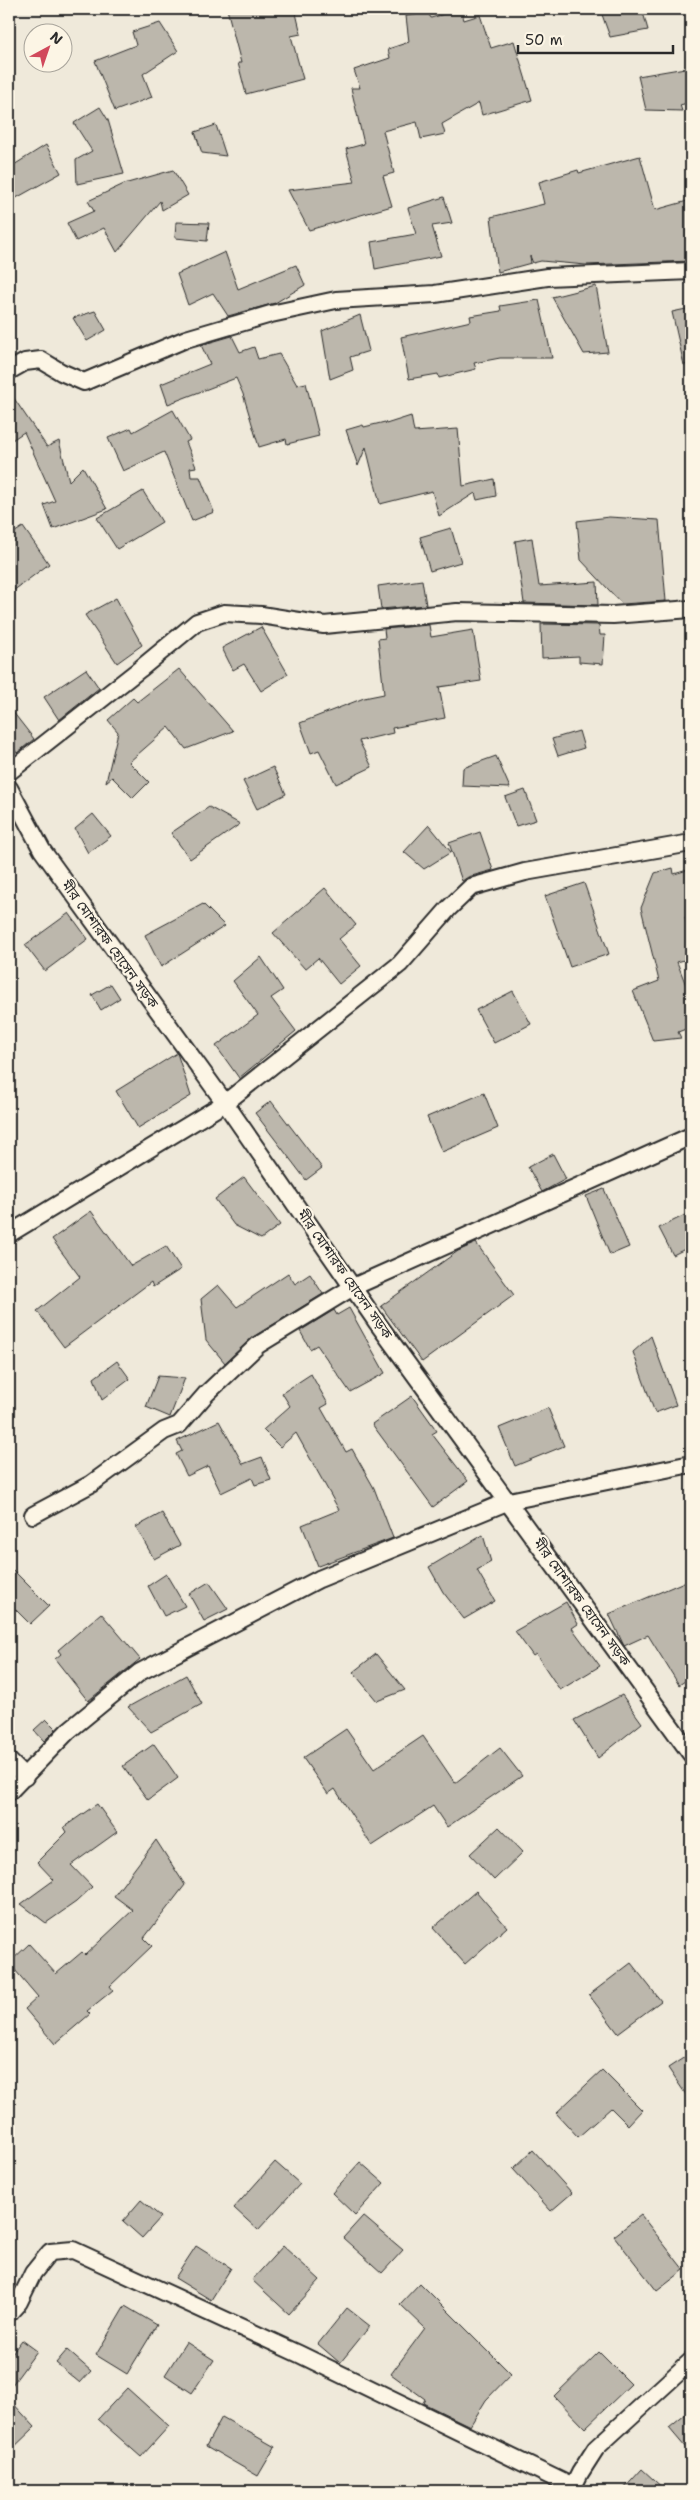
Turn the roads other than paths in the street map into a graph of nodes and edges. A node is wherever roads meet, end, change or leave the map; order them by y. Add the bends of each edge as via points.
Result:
1 (691, 271) edge
2 (9, 371) edge
3 (691, 609) edge
4 (9, 772) edge
5 (9, 788) edge
6 (691, 843) edge
7 (226, 1103) junction
8 (691, 1136) edge
9 (9, 1234) edge
10 (353, 1287) junction
11 (691, 1464) edge
12 (509, 1501) junction
13 (33, 1515) dead end
14 (691, 1754) edge
15 (9, 1761) edge
16 (25, 1777) junction
17 (9, 1792) edge
18 (9, 2313) edge
19 (691, 2361) edge
20 (574, 2489) edge

1 - 2 street via 547,277 435,294 336,300 271,314 186,339 84,382 41,360 26,362
3 - 4 street via 612,615 457,612 324,625 224,613 197,622
5 - 7 street, মীর মোশারফ হোসেন সড়ক via 42,850
6 - 7 street via 525,872 471,887 400,964
7 - 9 street
7 - 10 street, মীর মোশারফ হোসেন সড়ক
8 - 10 street
10 - 12 street, মীর মোশারফ হোসেন সড়ক
10 - 13 street via 258,1345 206,1394 179,1425 164,1431 91,1484
11 - 12 street
12 - 14 street, মীর মোশারফ হোসেন সড়ক
12 - 16 street via 319,1579 140,1672 68,1730
15 - 16 street
16 - 17 street
18 - 20 street via 50,2252 74,2250 299,2354
19 - 20 street via 596,2448

